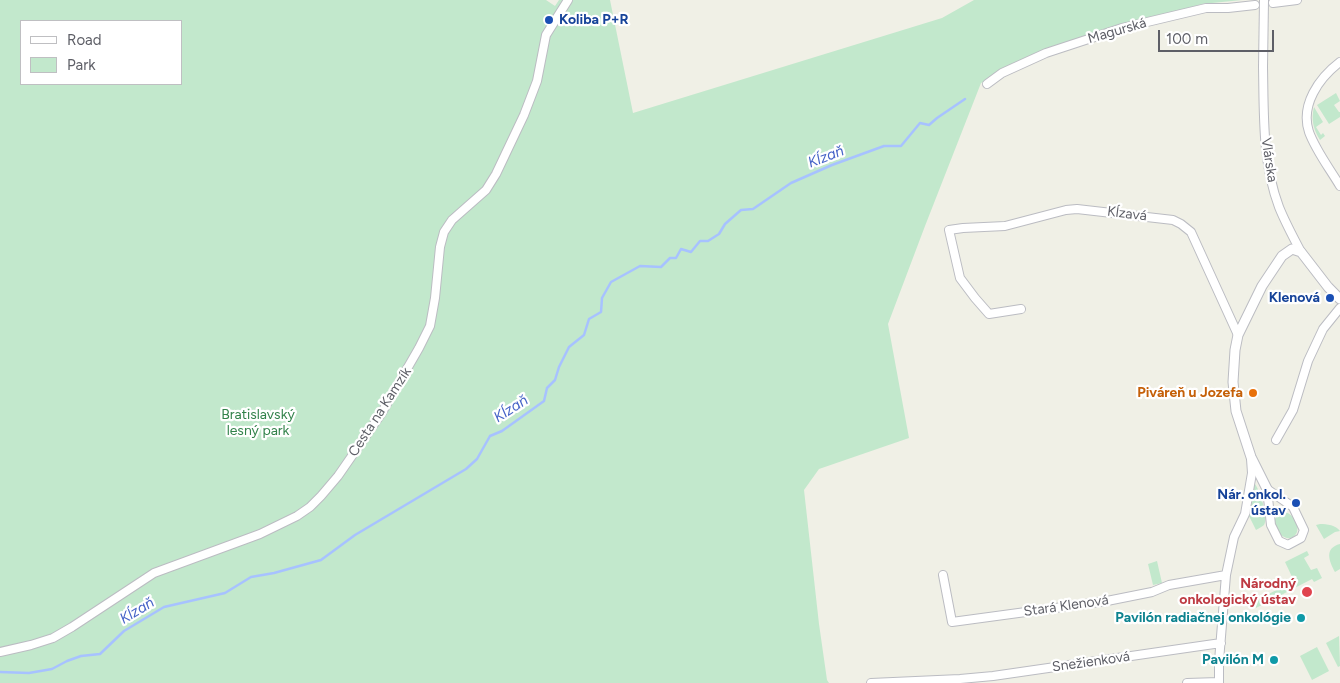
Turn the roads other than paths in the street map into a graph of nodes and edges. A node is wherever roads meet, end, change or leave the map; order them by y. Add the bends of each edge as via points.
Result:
1 (568, 0) edge
2 (1264, 0) edge
3 (1297, 0) edge
4 (1272, 3) dead end
5 (1256, 5) dead end
6 (1340, 62) edge
7 (987, 84) dead end
8 (1340, 186) edge
9 (1301, 252) junction
10 (1340, 299) edge
11 (1340, 308) edge
12 (1021, 309) dead end
13 (1238, 335) junction
14 (1276, 440) dead end
15 (1251, 457) junction
16 (1267, 489) junction
17 (943, 575) dead end
18 (1226, 575) junction
19 (1221, 643) junction
20 (0, 652) edge
21 (871, 683) edge
22 (1187, 683) edge
23 (1219, 683) edge

1 - 20 street, Cesta na Kamzík via 546,35 537,81 496,174 486,190 452,220 444,232 430,326 420,348 381,414 321,496 297,516 260,534 154,573 53,638
2 - 9 street, Vlárska, bridge via 1264,125 1268,162 1280,207
3 - 4 street
5 - 7 street, Magurská via 1206,8 1122,28 1046,53 1002,73
6 - 8 street via 1315,90 1307,116 1314,143
9 - 10 street, Vlárska
9 - 13 street via 1292,249 1282,256 1262,286
11 - 14 street via 1323,329 1308,361 1292,410
12 - 13 street, Kĺzavá via 989,314 960,278 948,230 1005,226 1077,209 1173,220 1191,232
13 - 15 street via 1233,370 1235,405
15 - 16 street
15 - 18 street via 1252,473 1245,514 1234,536
16 - 16 street via 1293,507 1304,530 1301,538 1288,546 1279,541 1271,525
17 - 18 street, Stará Klenová via 952,622 1107,601
18 - 19 street
19 - 21 street, Snežienková via 993,676
19 - 23 street
22 - 23 street

